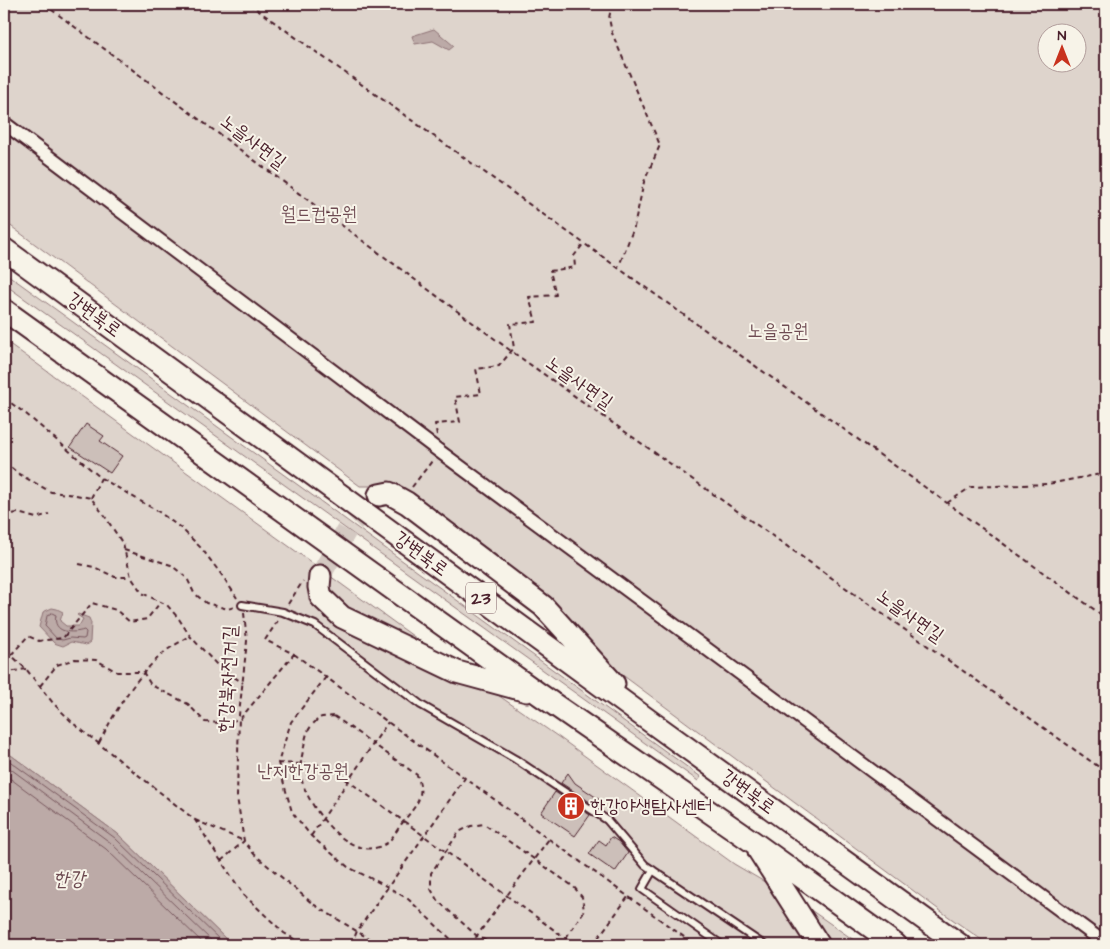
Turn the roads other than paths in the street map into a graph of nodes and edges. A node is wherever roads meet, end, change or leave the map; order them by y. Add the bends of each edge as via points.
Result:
1 (4, 123) edge
2 (4, 249) edge
3 (4, 310) edge
4 (4, 326) edge
5 (70, 358) junction
6 (379, 495) dead end
7 (313, 576) road end
8 (242, 605) road end
9 (539, 694) junction
10 (647, 719) junction
11 (753, 842) junction
12 (653, 870) junction
13 (1106, 944) edge
14 (722, 945) edge
15 (764, 945) edge
16 (819, 945) edge
17 (896, 945) edge
18 (960, 945) edge

1 - 13 street via 439,451
2 - 10 highway, 강변북로 / 23
3 - 5 highway, 강변북로 / 23
4 - 5 highway
5 - 9 highway, 강변북로 / 23
6 - 10 highway via 389,493 407,503 543,606
7 - 9 highway via 321,597 342,618 457,672
8 - 12 lane via 283,612 315,625 421,705 515,759 607,820
9 - 11 highway, 강변북로 / 23
10 - 18 highway, 강변북로 / 23
11 - 16 highway
11 - 17 highway, 강변북로 / 23
12 - 14 lane via 642,889
12 - 15 lane

